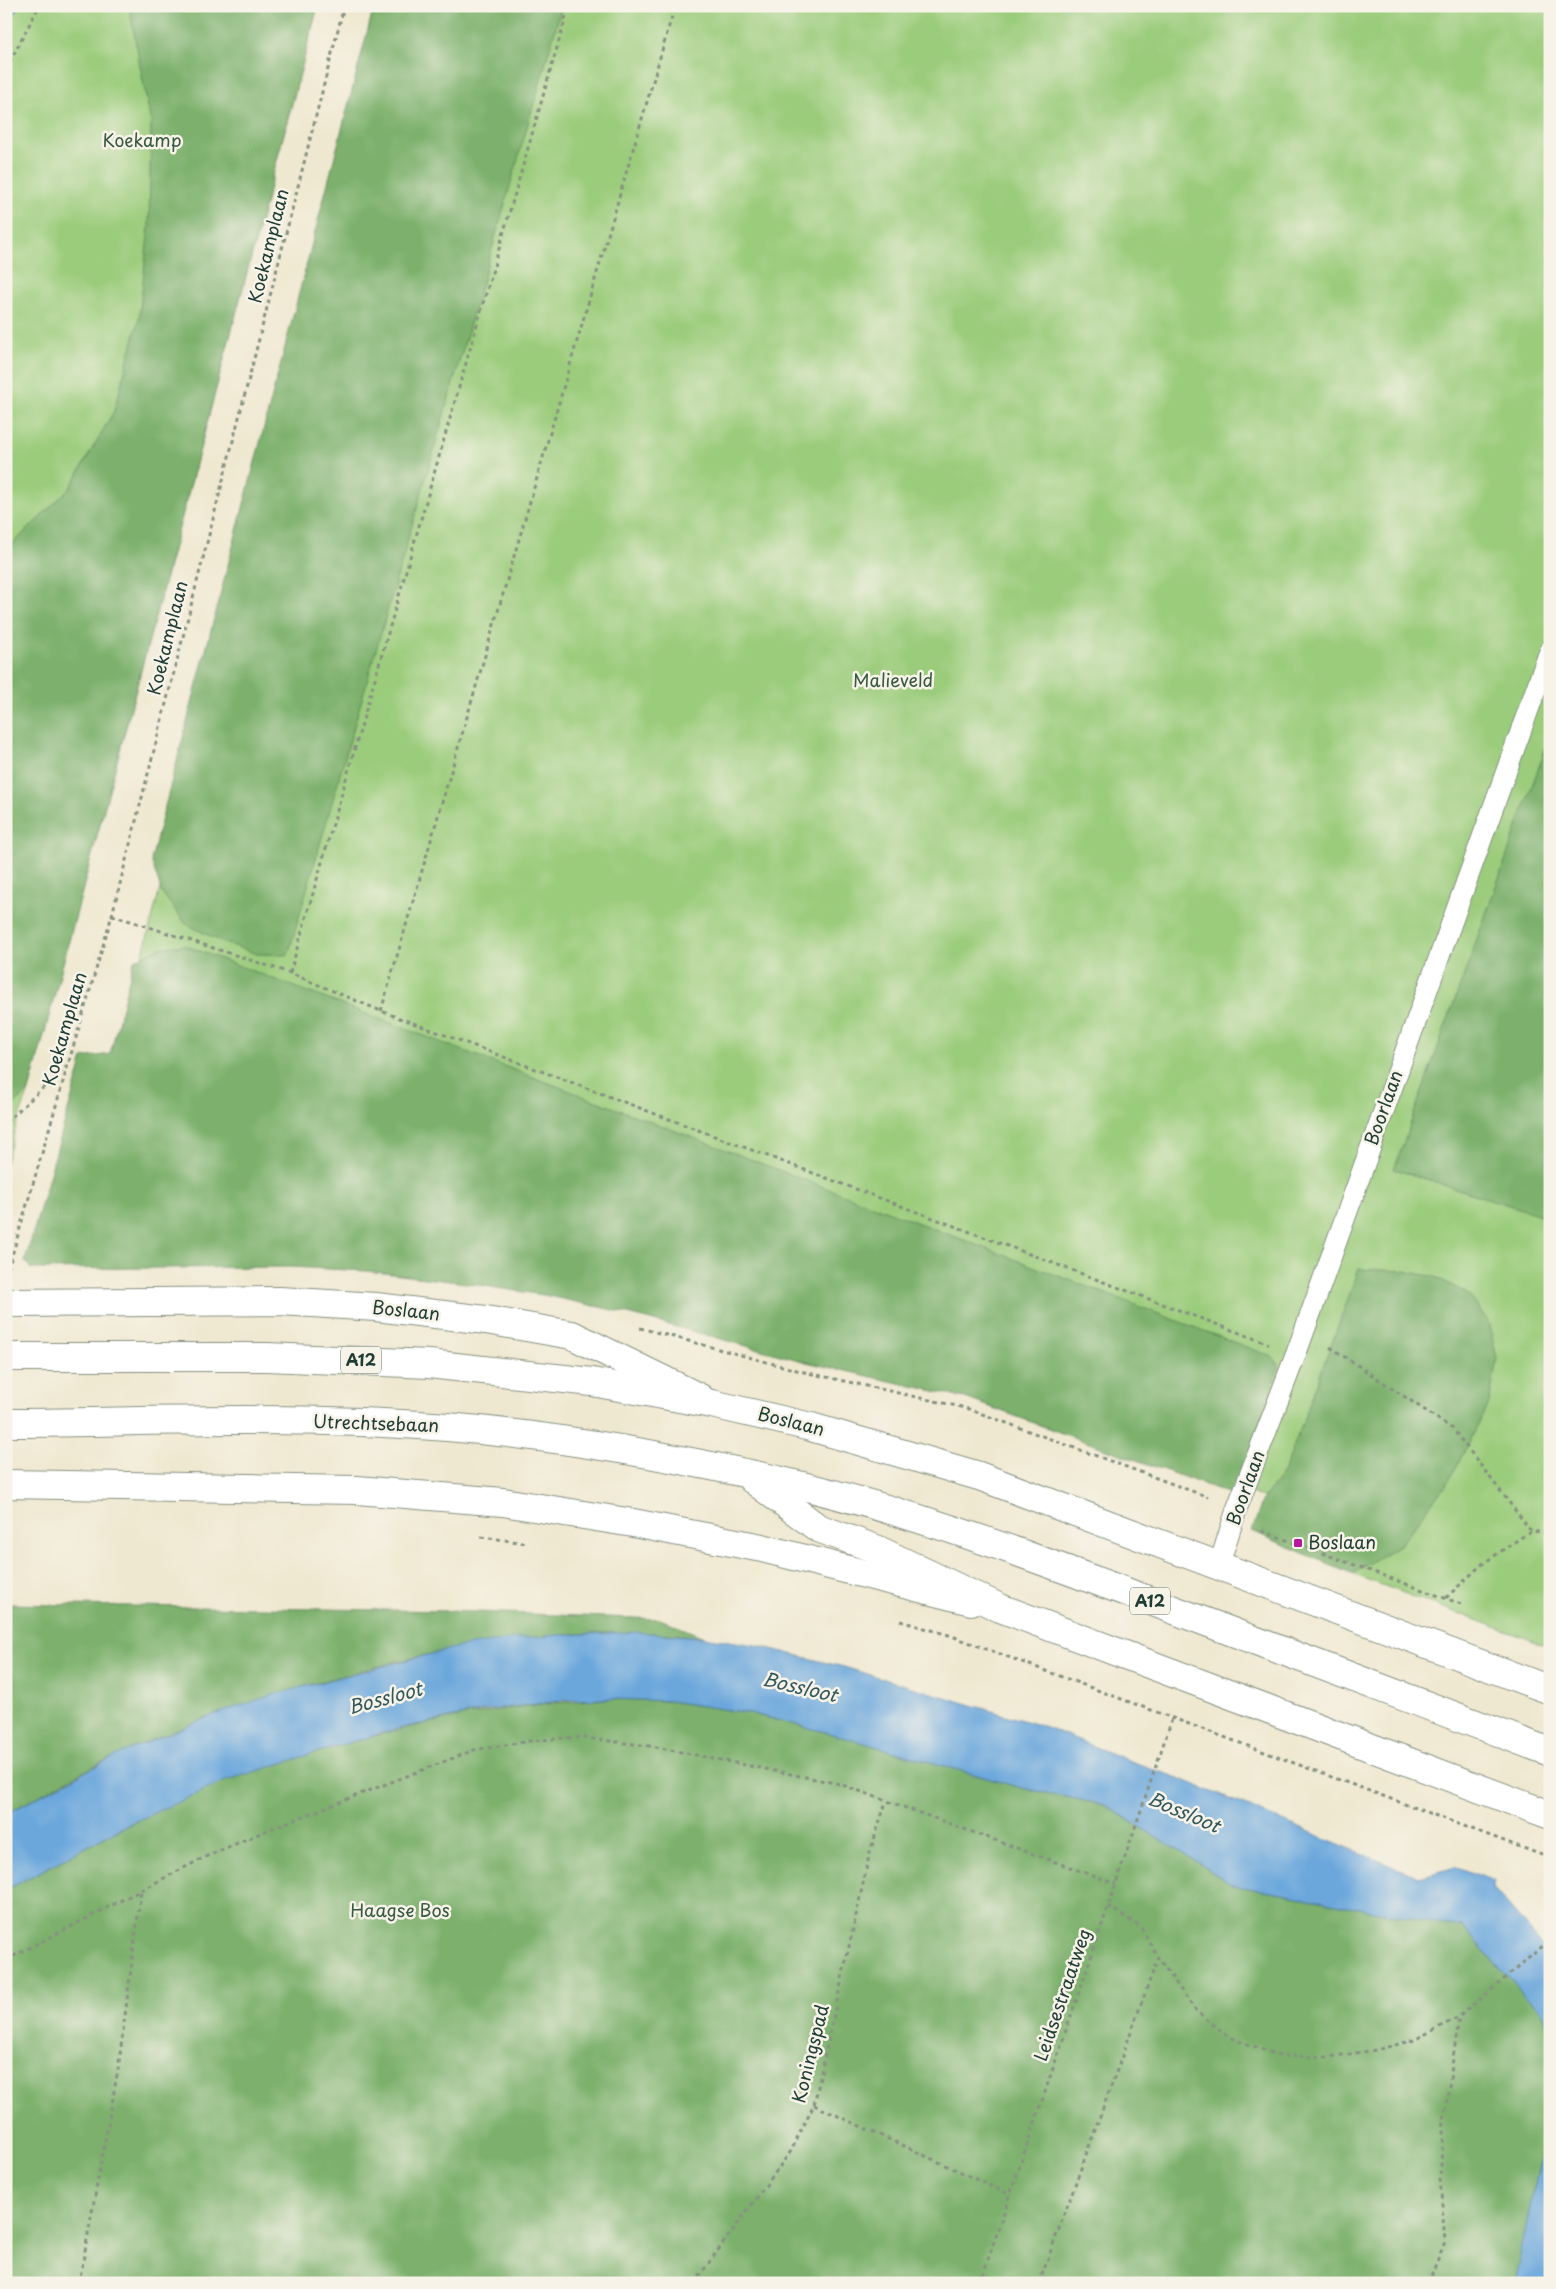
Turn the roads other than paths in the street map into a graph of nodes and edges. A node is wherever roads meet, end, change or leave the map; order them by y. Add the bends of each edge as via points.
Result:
1 (1550, 650) edge
2 (6, 1303) edge
3 (6, 1356) edge
4 (712, 1404) junction
5 (6, 1423) edge
6 (743, 1472) junction
7 (6, 1484) edge
8 (1218, 1565) junction
9 (1000, 1608) junction
10 (1550, 1690) edge
11 (1550, 1752) edge
12 (1550, 1815) edge

1 - 8 lane, Boorlaan
2 - 4 main road, Boslaan via 280,1301 386,1308 494,1322 572,1335
3 - 4 main road, A12 via 266,1357 429,1364 592,1382
4 - 8 main road, Boslaan / A12 via 811,1427 971,1473
5 - 6 main road, Utrechtsebaan / A12 via 383,1422 551,1439
6 - 9 main road, A12 via 818,1528 876,1549
6 - 11 main road, A12 via 866,1502 984,1539
7 - 9 main road via 357,1490 503,1502 633,1522 762,1548
8 - 10 main road, Boslaan / A12
9 - 12 main road, A12

